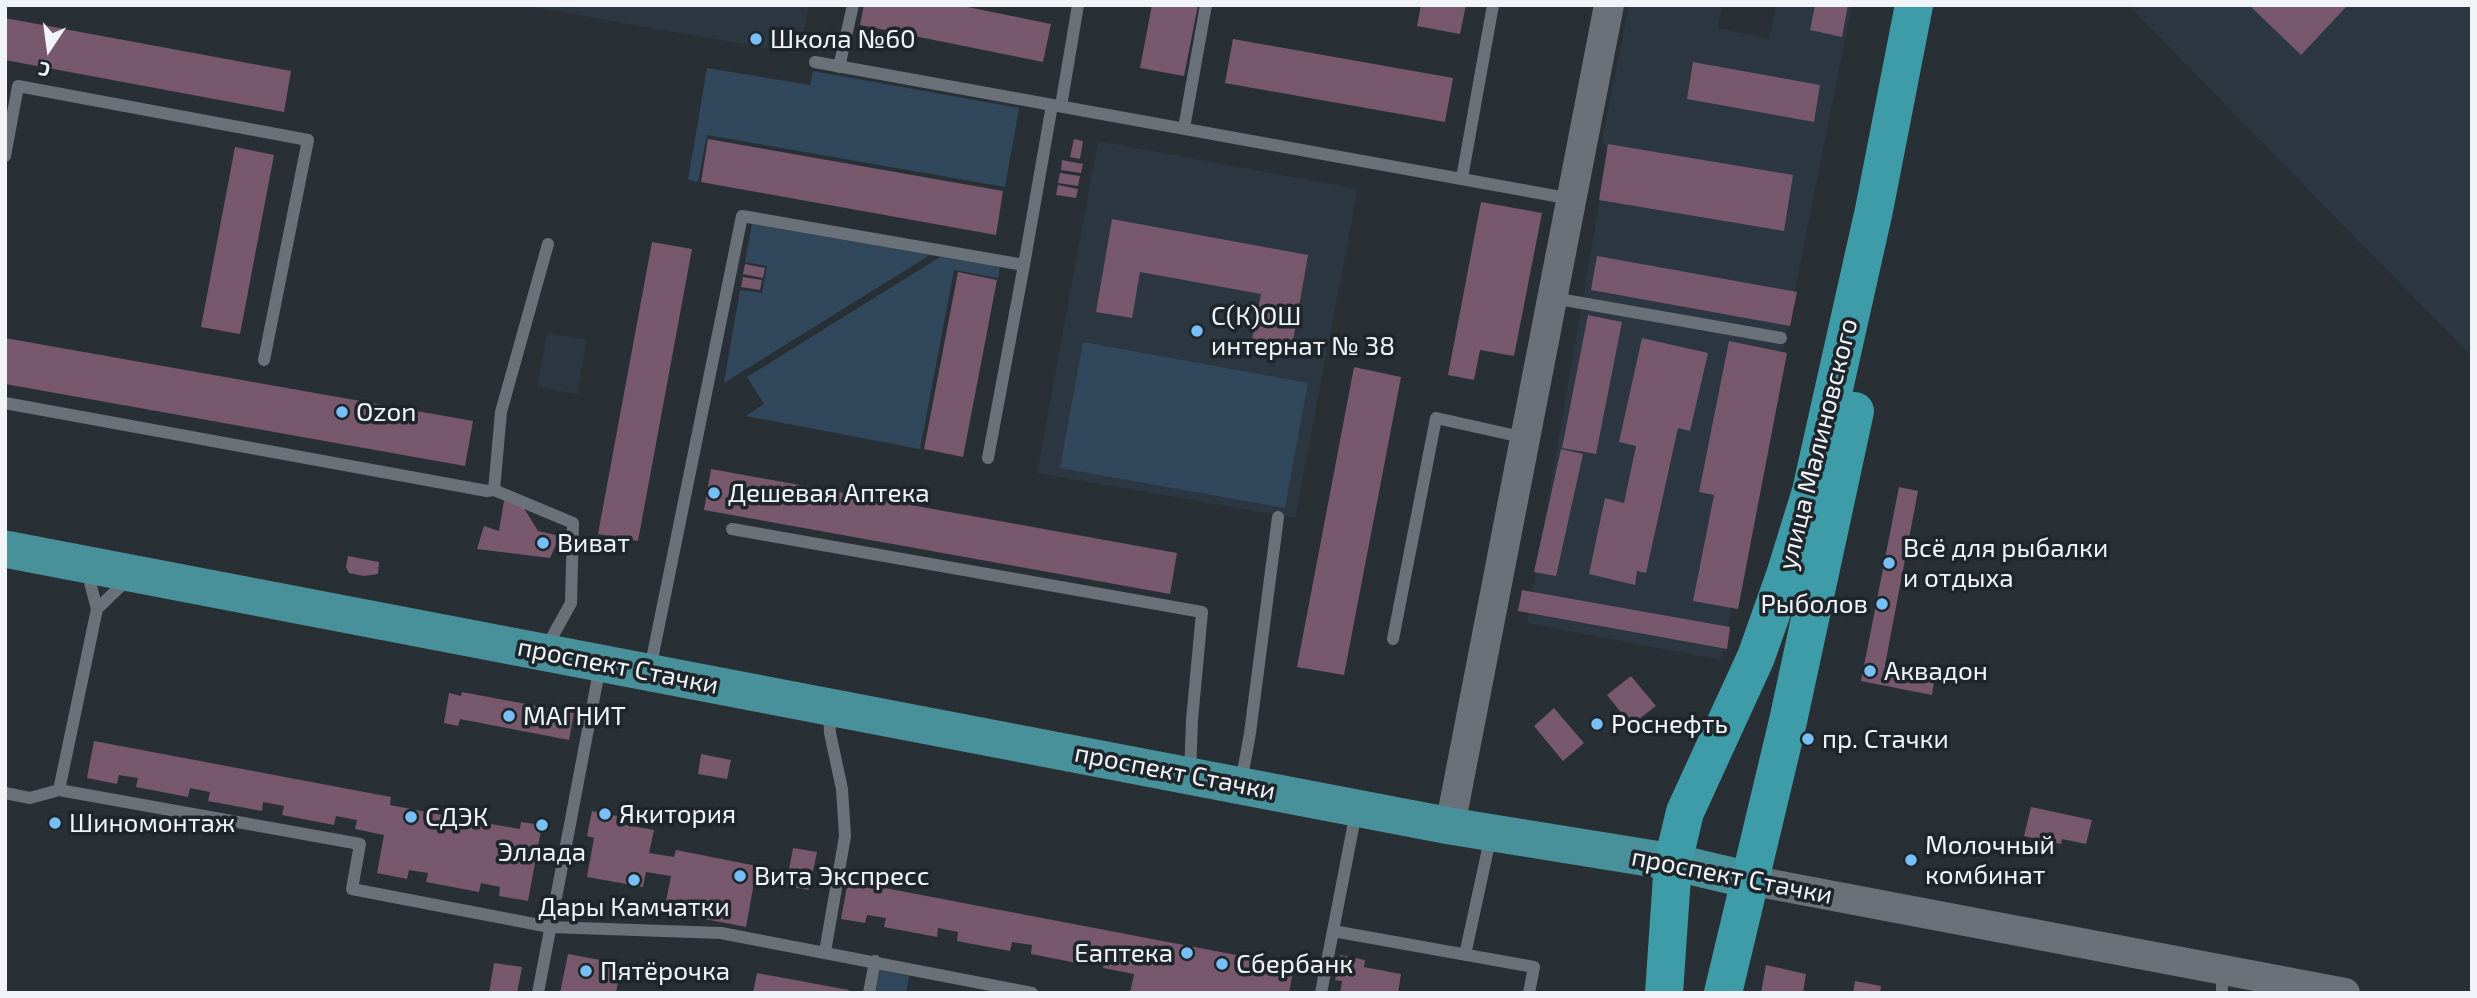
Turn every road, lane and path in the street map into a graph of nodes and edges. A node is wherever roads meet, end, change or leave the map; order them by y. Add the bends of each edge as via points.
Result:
1 (853, 5) edge
2 (1078, 5) edge
3 (1206, 5) edge
4 (1493, 5) edge
5 (1609, 5) edge
6 (1913, 5) edge
7 (1935, 5) edge
8 (815, 62) dead end
9 (839, 66) junction
10 (12, 85) edge
11 (1057, 105) junction
12 (1184, 128) junction
13 (5, 156) edge
14 (1462, 178) junction
15 (1572, 199) junction
16 (548, 244) dead end
17 (1024, 265) junction
18 (1553, 298) junction
19 (1781, 338) dead end
20 (264, 360) dead end
21 (5, 403) edge
22 (1526, 438) junction
23 (988, 458) dead end
24 (494, 490) junction
25 (1278, 517) dead end
26 (732, 529) dead end
27 (5, 549) edge
28 (85, 564) junction
29 (134, 573) junction
30 (97, 610) junction
31 (1393, 639) dead end
32 (544, 651) junction
33 (600, 662) junction
34 (650, 671) junction
35 (829, 706) junction
36 (1190, 775) junction
37 (1241, 784) junction
38 (59, 790) junction
39 (5, 793) edge
40 (1357, 808) junction
41 (1450, 826) junction
42 (1492, 833) junction
43 (1673, 862) junction
44 (1749, 880) junction
45 (550, 928) junction
46 (1333, 931) junction
47 (825, 952) junction
48 (1465, 955) junction
49 (875, 961) junction
50 (2222, 981) edge
51 (2277, 986) edge
52 (993, 989) edge
53 (538, 993) edge
54 (869, 993) edge
55 (1032, 993) edge
56 (1321, 993) edge
57 (1529, 993) edge
58 (1664, 993) edge
59 (1723, 993) edge
60 (2345, 993) edge

1 - 9 lane
2 - 11 lane
3 - 12 lane
4 - 14 lane
5 - 15 street
6 - 43 highway, улица Малиновского via 1874,210 1811,491 1756,657 1685,812
7 - 44 highway, улица Малиновского via 1838,497
8 - 9 lane
9 - 11 lane
10 - 13 lane
10 - 20 lane via 308,140
11 - 12 lane
11 - 17 lane
12 - 14 lane
14 - 15 lane
15 - 18 street
16 - 24 lane via 501,412
17 - 23 lane
17 - 34 lane via 742,216
18 - 19 lane
18 - 22 street
21 - 24 lane
22 - 31 lane via 1436,418
22 - 41 street
24 - 32 lane via 573,523 571,603
25 - 37 lane
26 - 36 lane via 1202,612
27 - 28 main road, проспект Стачки
28 - 29 main road, проспект Стачки
28 - 30 lane
29 - 30 lane
29 - 32 main road, проспект Стачки
30 - 38 lane
32 - 33 main road, проспект Стачки
33 - 34 main road, проспект Стачки
33 - 45 lane
34 - 35 main road, проспект Стачки
35 - 36 main road, проспект Стачки
35 - 47 lane via 845,836
36 - 37 main road, проспект Стачки
37 - 40 main road, проспект Стачки
38 - 39 lane via 30,798
38 - 45 lane via 360,844 352,889
40 - 41 main road, проспект Стачки
40 - 46 lane
41 - 42 main road, проспект Стачки
42 - 43 main road, проспект Стачки
42 - 48 lane
43 - 44 main road, проспект Стачки
43 - 58 highway, улица Малиновского
44 - 50 street, проспект Стачки
44 - 59 highway, улица Малиновского
45 - 47 lane via 721,933
45 - 53 lane
46 - 48 lane
46 - 56 lane
47 - 49 lane
48 - 57 lane via 1534,967
49 - 52 lane
49 - 54 lane
50 - 51 street, проспект Стачки
51 - 60 street, проспект Стачки
52 - 55 lane

